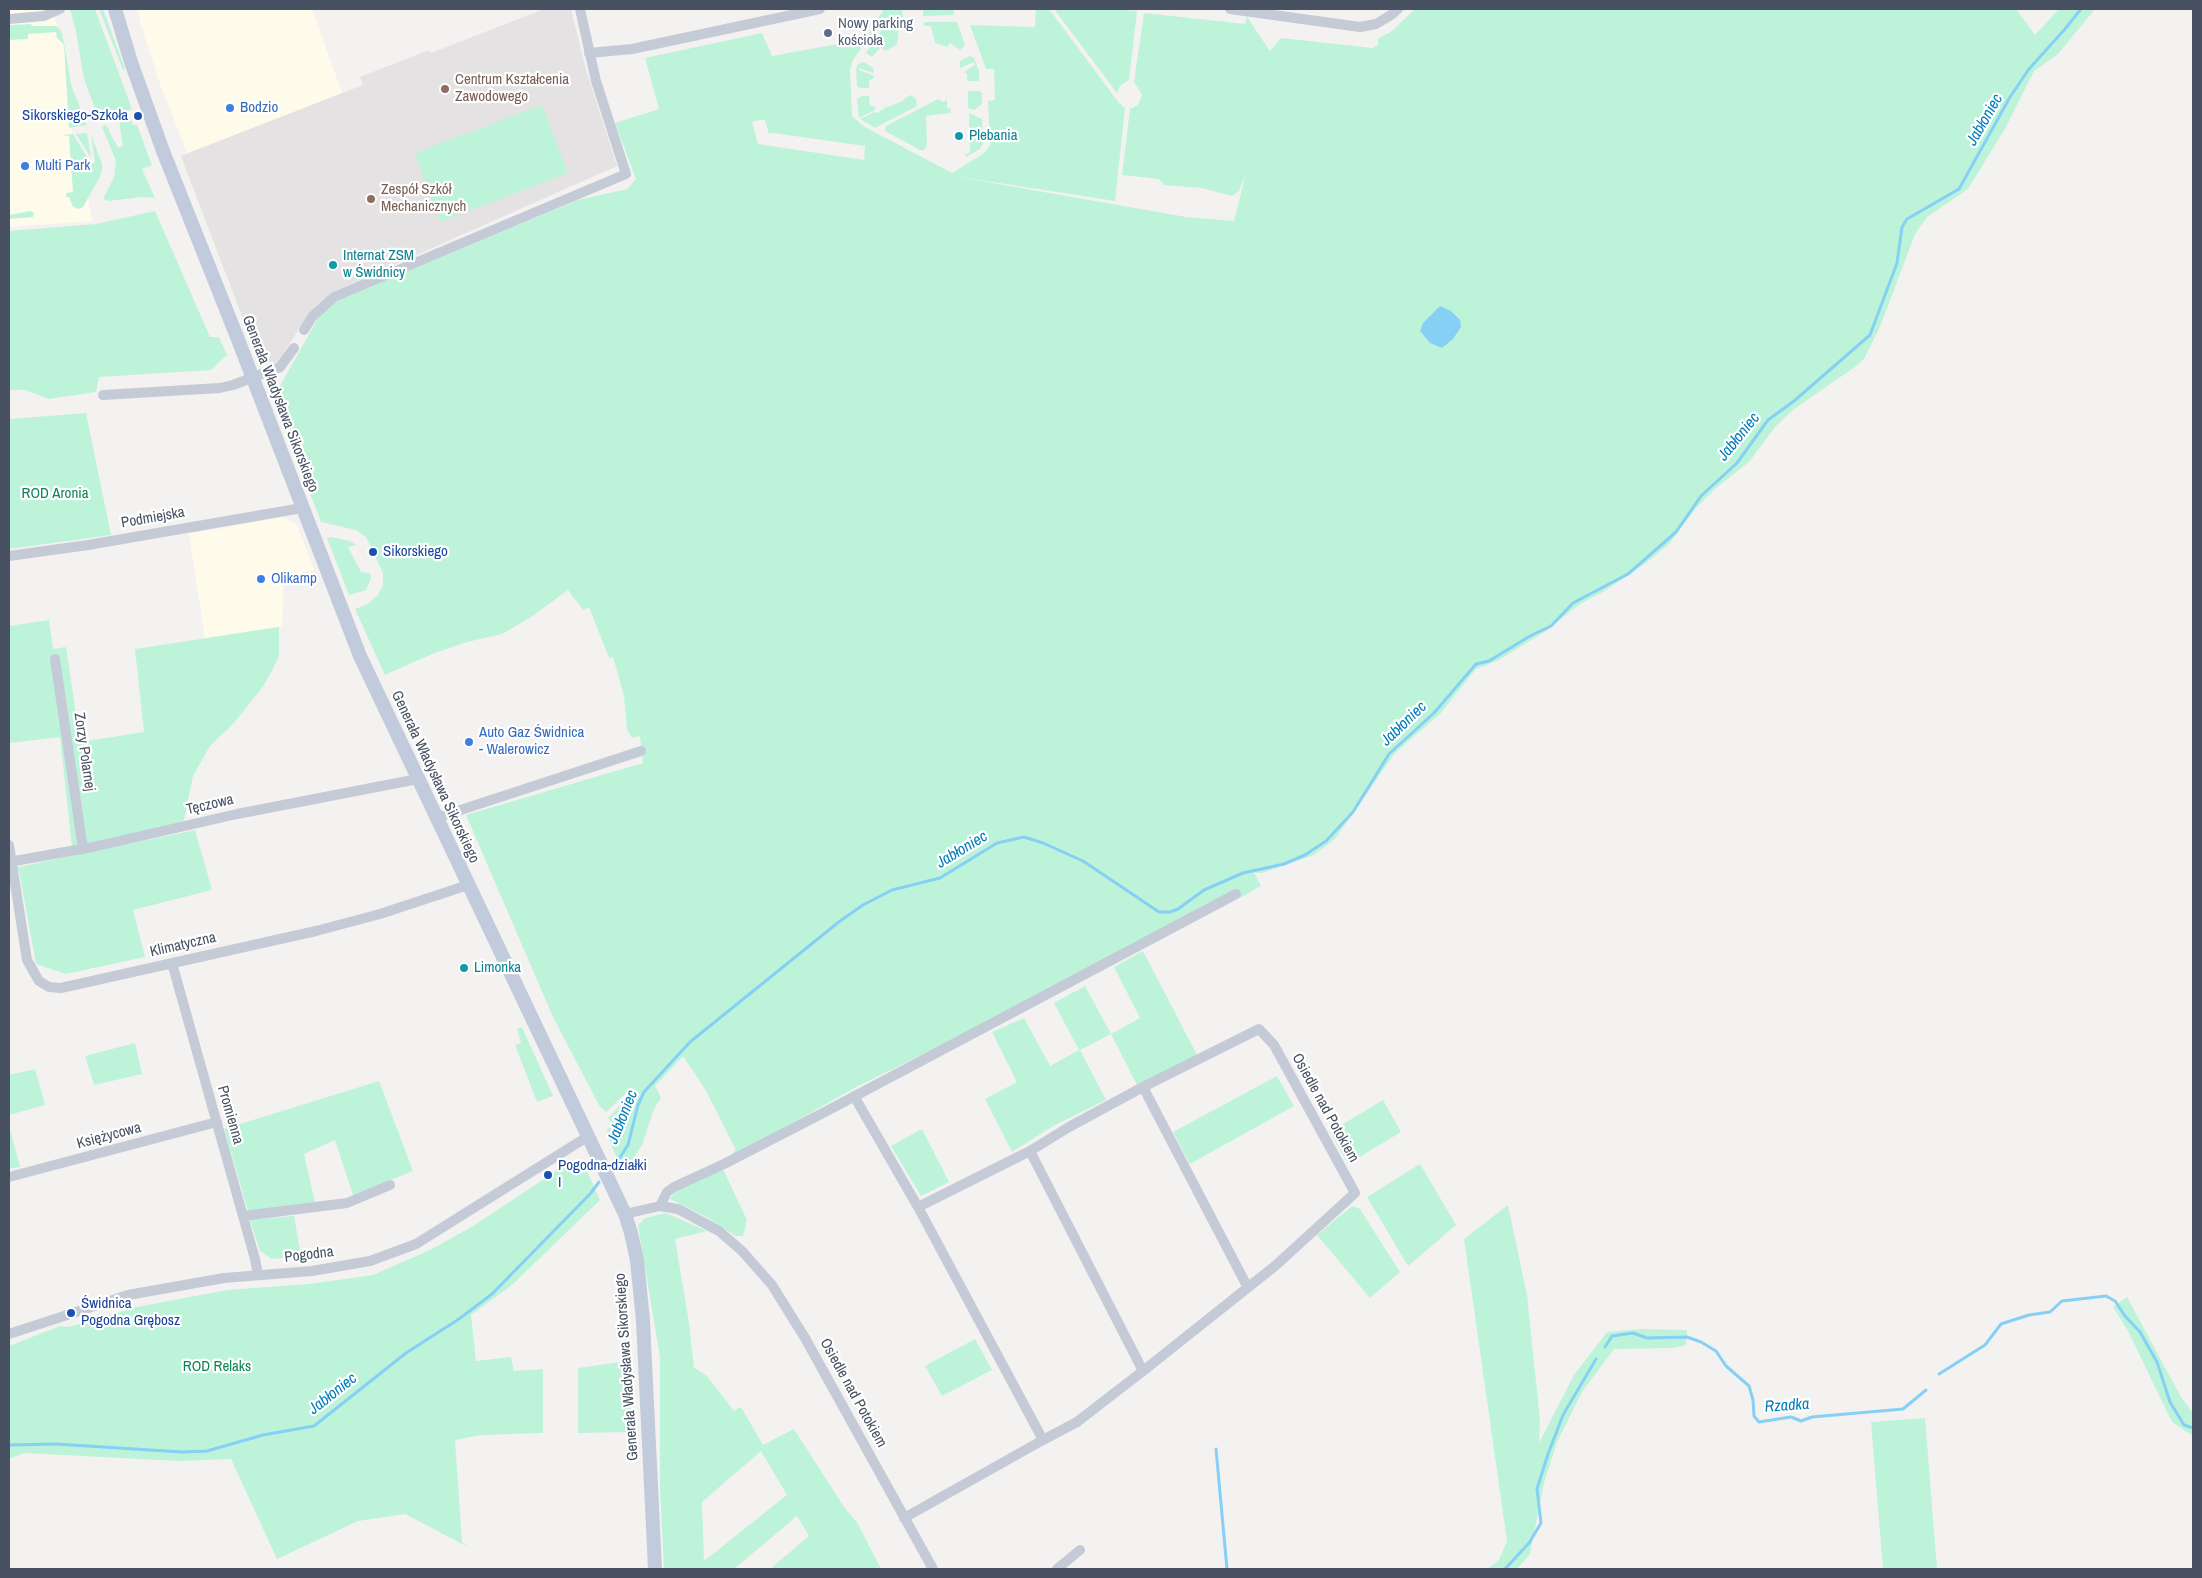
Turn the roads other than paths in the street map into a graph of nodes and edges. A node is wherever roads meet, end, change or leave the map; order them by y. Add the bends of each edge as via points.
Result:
1 (60, 9) edge
2 (115, 9) edge
3 (580, 9) edge
4 (820, 9) edge
5 (1230, 9) edge
6 (1398, 9) edge
7 (9, 19) edge
8 (589, 53) junction
9 (304, 330) dead end
10 (294, 348) dead end
11 (253, 378) junction
12 (103, 395) dead end
13 (302, 508) junction
14 (9, 556) edge
15 (56, 659) dead end
16 (641, 751) dead end
17 (415, 780) junction
18 (436, 818) junction
19 (9, 845) edge
20 (83, 849) junction
21 (10, 861) edge
22 (468, 885) junction
23 (1236, 894) dead end
24 (172, 963) junction
25 (1143, 1087) junction
26 (854, 1096) junction
27 (217, 1122) junction
28 (587, 1137) junction
29 (1030, 1151) junction
30 (9, 1177) edge
31 (390, 1185) dead end
32 (660, 1206) junction
33 (918, 1207) junction
34 (625, 1214) junction
35 (243, 1216) junction
36 (258, 1276) junction
37 (1247, 1286) junction
38 (9, 1334) edge
39 (1143, 1370) junction
40 (1043, 1440) junction
41 (904, 1518) junction
42 (1080, 1550) dead end
43 (654, 1569) edge
44 (933, 1569) edge
45 (1057, 1569) edge

1 - 7 street via 44,16
2 - 11 street, Generała Władysława Sikorskiego via 163,151
3 - 8 street
4 - 8 street via 632,49
5 - 6 street via 1360,27 1376,24
8 - 9 street via 626,174 334,296 312,317
10 - 11 street via 280,366
11 - 12 street via 220,388
11 - 13 street, Generała Władysława Sikorskiego
13 - 14 street, Podmiejska
13 - 17 street, Generała Władysława Sikorskiego via 360,656
15 - 20 street, Zorzy Polarnej
16 - 18 street
17 - 18 street, Generała Władysława Sikorskiego
17 - 20 street, Tęczowa via 237,814
18 - 22 street, Generała Władysława Sikorskiego
19 - 21 street, Klimatyczna
20 - 21 street, Tęczowa
21 - 24 street, Klimatyczna via 27,960 39,981 49,987 61,988
22 - 24 street, Klimatyczna via 371,916
22 - 28 street, Generała Władysława Sikorskiego
23 - 26 street
24 - 27 street, Promienna
25 - 29 street, Osiedle nad Potokiem via 1068,1126
25 - 37 street
25 - 37 street, Osiedle nad Potokiem via 1259,1029 1274,1045 1355,1193 1275,1266
26 - 32 street via 674,1187 667,1192
26 - 33 street
27 - 30 street, Księżycowa
27 - 35 street, Promienna
28 - 34 street, Generała Władysława Sikorskiego
28 - 36 street, Pogodna via 416,1244 370,1260 312,1271
29 - 33 street, Osiedle nad Potokiem
29 - 39 street
31 - 35 street via 347,1203
32 - 34 street
32 - 41 street, Osiedle nad Potokiem via 678,1209 719,1231 772,1285 805,1338
33 - 40 street
34 - 43 street, Generała Władysława Sikorskiego via 637,1260 643,1321
35 - 36 street, Promienna
36 - 38 street, Pogodna via 224,1278 128,1295
37 - 39 street, Osiedle nad Potokiem
39 - 40 street, Osiedle nad Potokiem via 1077,1422
40 - 41 street, Osiedle nad Potokiem
41 - 44 street, Osiedle nad Potokiem
42 - 45 street

